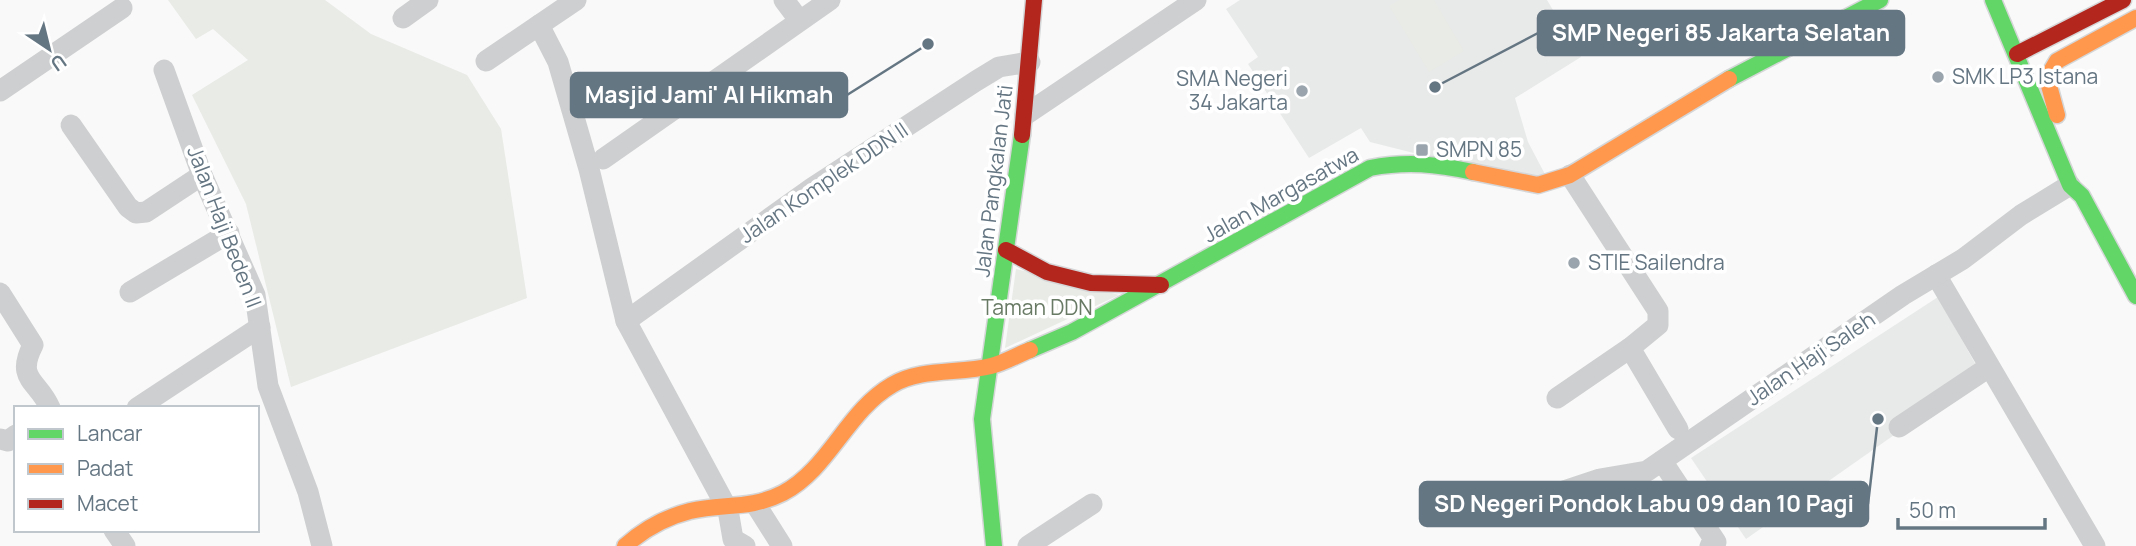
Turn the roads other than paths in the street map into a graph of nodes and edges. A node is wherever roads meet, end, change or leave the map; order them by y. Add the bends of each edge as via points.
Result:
1 (428, 0) edge
2 (576, 0) edge
3 (784, 0) edge
4 (831, 0) edge
5 (1034, 0) edge
6 (1196, 0) edge
7 (1880, 0) edge
8 (1993, 0) edge
9 (2123, 0) edge
10 (122, 8) dead end
11 (403, 18) dead end
12 (2136, 18) edge
13 (799, 20) junction
14 (539, 25) junction
15 (2017, 54) junction
16 (486, 61) dead end
17 (1026, 61) junction
18 (164, 70) dead end
19 (0, 91) edge
20 (1025, 115) junction
21 (71, 125) dead end
22 (603, 159) dead end
23 (202, 175) junction
24 (1570, 175) junction
25 (2076, 190) junction
26 (229, 233) junction
27 (1006, 250) junction
28 (1936, 275) junction
29 (1162, 285) junction
30 (130, 292) dead end
31 (0, 293) edge
32 (2136, 296) edge
33 (626, 321) junction
34 (260, 327) junction
35 (1630, 348) junction
36 (991, 366) junction
37 (1989, 367) junction
38 (1557, 398) dead end
39 (48, 406) edge
40 (140, 406) edge
41 (1899, 427) dead end
42 (1678, 429) dead end
43 (1662, 461) junction
44 (1537, 500) dead end
45 (1092, 504) dead end
46 (756, 505) junction
47 (727, 510) junction
48 (733, 544) edge
49 (322, 546) edge
50 (625, 546) edge
51 (782, 546) edge
52 (993, 546) edge
53 (1028, 546) edge
54 (1710, 546) edge
55 (2095, 546) edge

1 - 11 street
2 - 14 street
3 - 13 street
4 - 13 street
5 - 17 main road, Jalan Pangkalan Jati
6 - 20 street
7 - 24 main road, Jalan Margasatwa via 1748,68
8 - 15 main road
9 - 15 main road
10 - 19 street
12 - 25 main road via 2057,61 2048,78 2052,104 2082,180
13 - 22 street
14 - 16 street
14 - 33 street via 558,62
15 - 25 main road
17 - 20 main road, Jalan Pangkalan Jati
17 - 33 street, Jalan Komplek DDN II via 999,67 812,188
18 - 23 street, Jalan Haji Beden II
20 - 27 main road, Jalan Pangkalan Jati
21 - 23 street via 136,214
23 - 26 street, Jalan Haji Beden II
24 - 29 main road, Jalan Margasatwa via 1538,186 1429,163 1370,168
24 - 35 street via 1658,311 1658,325
25 - 28 street, Jalan Haji Saleh via 2021,215
25 - 32 main road
26 - 30 street
26 - 34 street, Jalan Haji Beden II via 255,295
27 - 29 main road via 1047,272 1091,283
27 - 36 main road, Jalan Pangkalan Jati
28 - 37 street
28 - 43 street, Jalan Haji Saleh
29 - 36 main road, Jalan Margasatwa via 1072,332
31 - 39 street via 33,345 26,360 27,377
33 - 47 street
34 - 40 street
34 - 49 street, Jalan Haji Beden II via 268,386 308,492
35 - 38 street
35 - 42 street
36 - 46 main road, Jalan Margasatwa via 893,384 873,399 805,477
36 - 52 main road, Jalan Pangkalan Jati via 982,419
37 - 41 street
37 - 55 street
43 - 44 street, Jalan Haji Saleh via 1647,471 1600,479
43 - 54 street via 1716,542
45 - 53 street
46 - 47 main road, Jalan Margasatwa
46 - 51 street
47 - 48 street
47 - 50 main road, Jalan Margasatwa via 690,511 643,530

